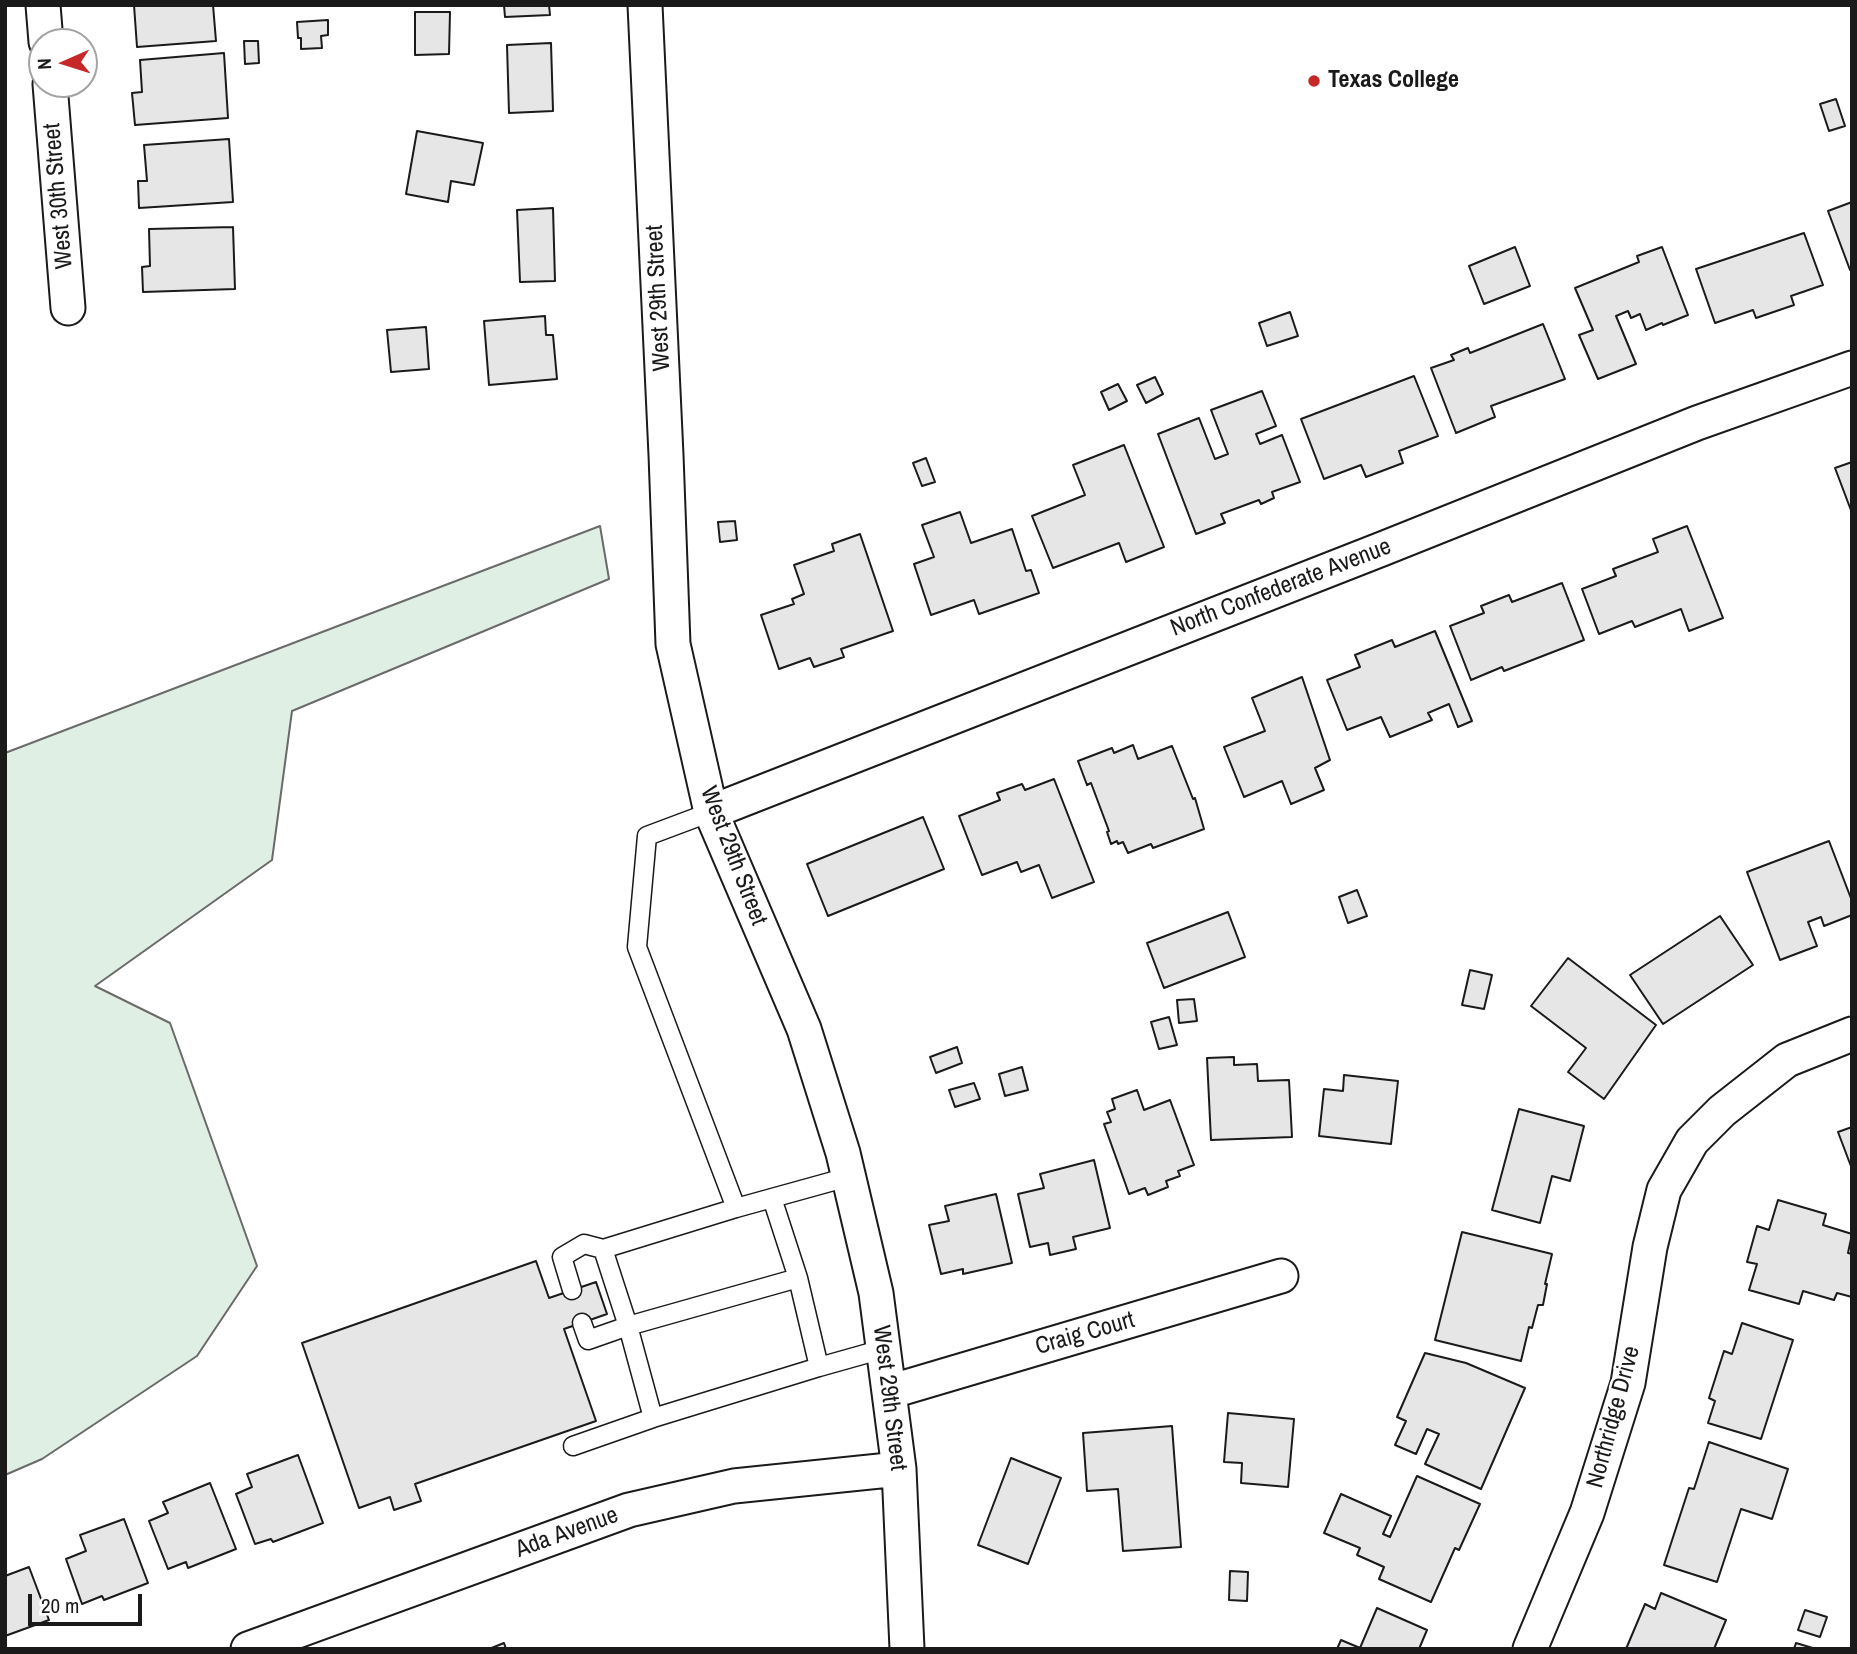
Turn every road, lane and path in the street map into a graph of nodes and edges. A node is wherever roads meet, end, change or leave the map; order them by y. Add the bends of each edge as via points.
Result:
1 (43, 5) edge
2 (645, 5) edge
3 (45, 28) edge
4 (51, 98) edge
5 (68, 308) dead end
6 (1852, 368) edge
7 (711, 812) junction
8 (1852, 1034) edge
9 (848, 1177) junction
10 (772, 1198) junction
11 (736, 1208) junction
12 (603, 1249) junction
13 (1281, 1276) dead end
14 (798, 1278) junction
15 (572, 1290) dead end
16 (582, 1323) dead end
17 (628, 1326) junction
18 (883, 1349) junction
19 (819, 1367) junction
20 (889, 1392) junction
21 (653, 1418) junction
22 (573, 1446) dead end
23 (899, 1469) junction
24 (248, 1649) edge
25 (907, 1649) edge
26 (1531, 1649) edge

1 - 3 street
2 - 7 street, West 29th Street via 673,644
4 - 5 street, West 30th Street
6 - 7 street, North Confederate Avenue via 1697,423
7 - 9 street, West 29th Street via 804,1028
7 - 11 lane via 647,836 637,947
8 - 26 street, Northridge Drive via 1787,1060 1722,1111 1692,1141 1664,1190 1628,1383 1587,1513
9 - 10 lane
9 - 18 street, West 29th Street via 876,1293
10 - 11 lane
10 - 14 lane
11 - 12 lane
12 - 15 lane via 584,1244 562,1256
12 - 17 lane
13 - 20 street, Craig Court
14 - 17 lane
14 - 19 lane
16 - 17 lane via 588,1340
17 - 21 lane
18 - 19 lane
18 - 20 street, West 29th Street
19 - 21 lane
20 - 23 street, West 29th Street
21 - 22 lane
23 - 24 street, Ada Avenue via 734,1486 629,1510
23 - 25 street, West 29th Street

